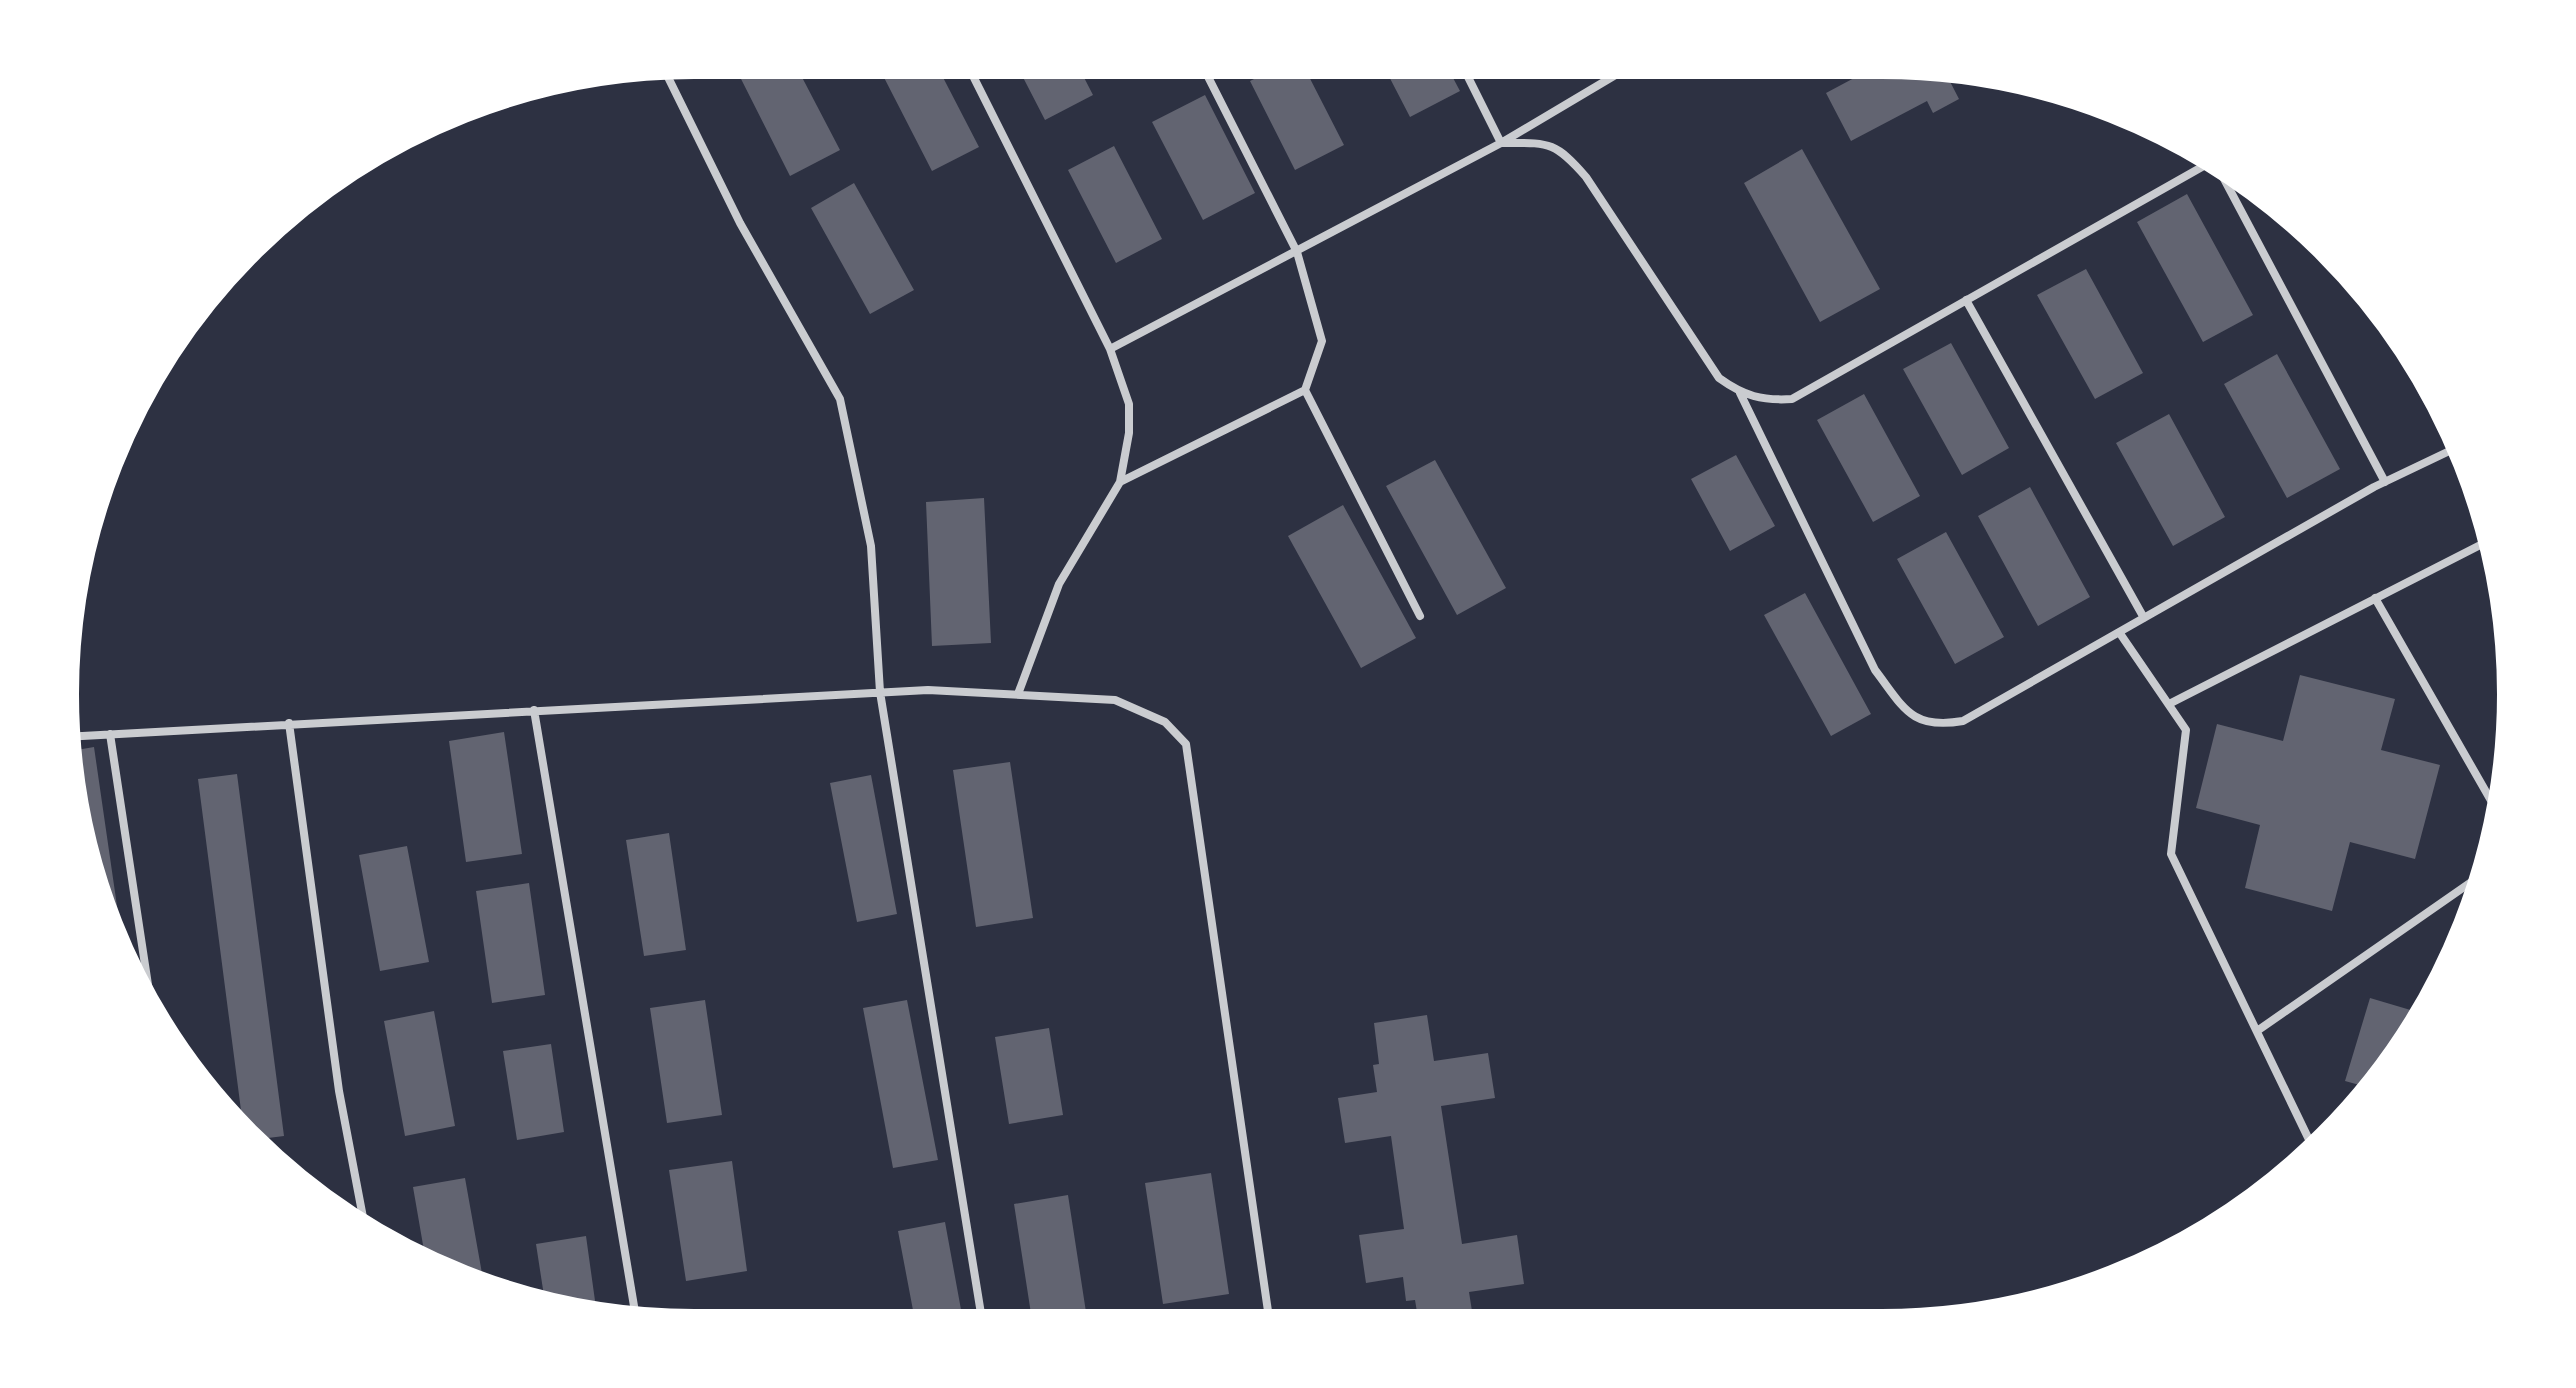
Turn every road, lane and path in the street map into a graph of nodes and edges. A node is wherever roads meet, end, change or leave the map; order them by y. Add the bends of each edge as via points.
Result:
1 (972, 74) edge
2 (1207, 74) edge
3 (1466, 74) edge
4 (1617, 74) edge
5 (667, 75) edge
6 (1501, 143) junction
7 (2205, 165) edge
8 (2225, 177) edge
9 (1297, 252) junction
10 (1966, 300) junction
11 (1110, 349) junction
12 (1305, 390) junction
13 (1740, 393) junction
14 (2452, 450) edge
15 (1120, 482) junction
16 (2385, 482) junction
17 (2483, 543) edge
18 (2375, 598) junction
19 (1420, 616) dead end
20 (2144, 618) junction
21 (2119, 632) junction
22 (880, 692) junction
23 (1018, 694) junction
24 (2169, 704) junction
25 (534, 710) junction
26 (289, 723) junction
27 (110, 734) junction
28 (75, 736) edge
29 (2492, 803) edge
30 (2473, 881) edge
31 (148, 988) edge
32 (2257, 1031) junction
33 (2310, 1142) edge
34 (363, 1218) edge
35 (635, 1311) edge
36 (981, 1314) edge
37 (1268, 1314) edge

1 - 11 street
2 - 9 street
3 - 6 street
4 - 6 street
5 - 22 street via 740,223 840,399 871,546
6 - 9 street
6 - 13 street via 1562,149 1719,378
7 - 10 street
8 - 16 street
9 - 11 street
9 - 12 street via 1322,341
10 - 13 street via 1792,399 1765,401
10 - 20 street
11 - 15 street via 1129,404
12 - 15 street
12 - 19 street
13 - 21 street via 1875,670 1905,709 1926,723 1963,721
14 - 16 street
15 - 23 street via 1059,584
16 - 20 street
17 - 18 street
18 - 24 street
18 - 29 street
20 - 21 street
21 - 24 street
22 - 23 street
22 - 25 street
22 - 36 street
23 - 37 street via 1115,700 1165,722 1186,744
24 - 32 street via 2186,730 2171,854
25 - 26 street
25 - 35 street
26 - 27 street
26 - 34 street via 339,1091
27 - 28 street
27 - 31 street
30 - 32 street
32 - 33 street

